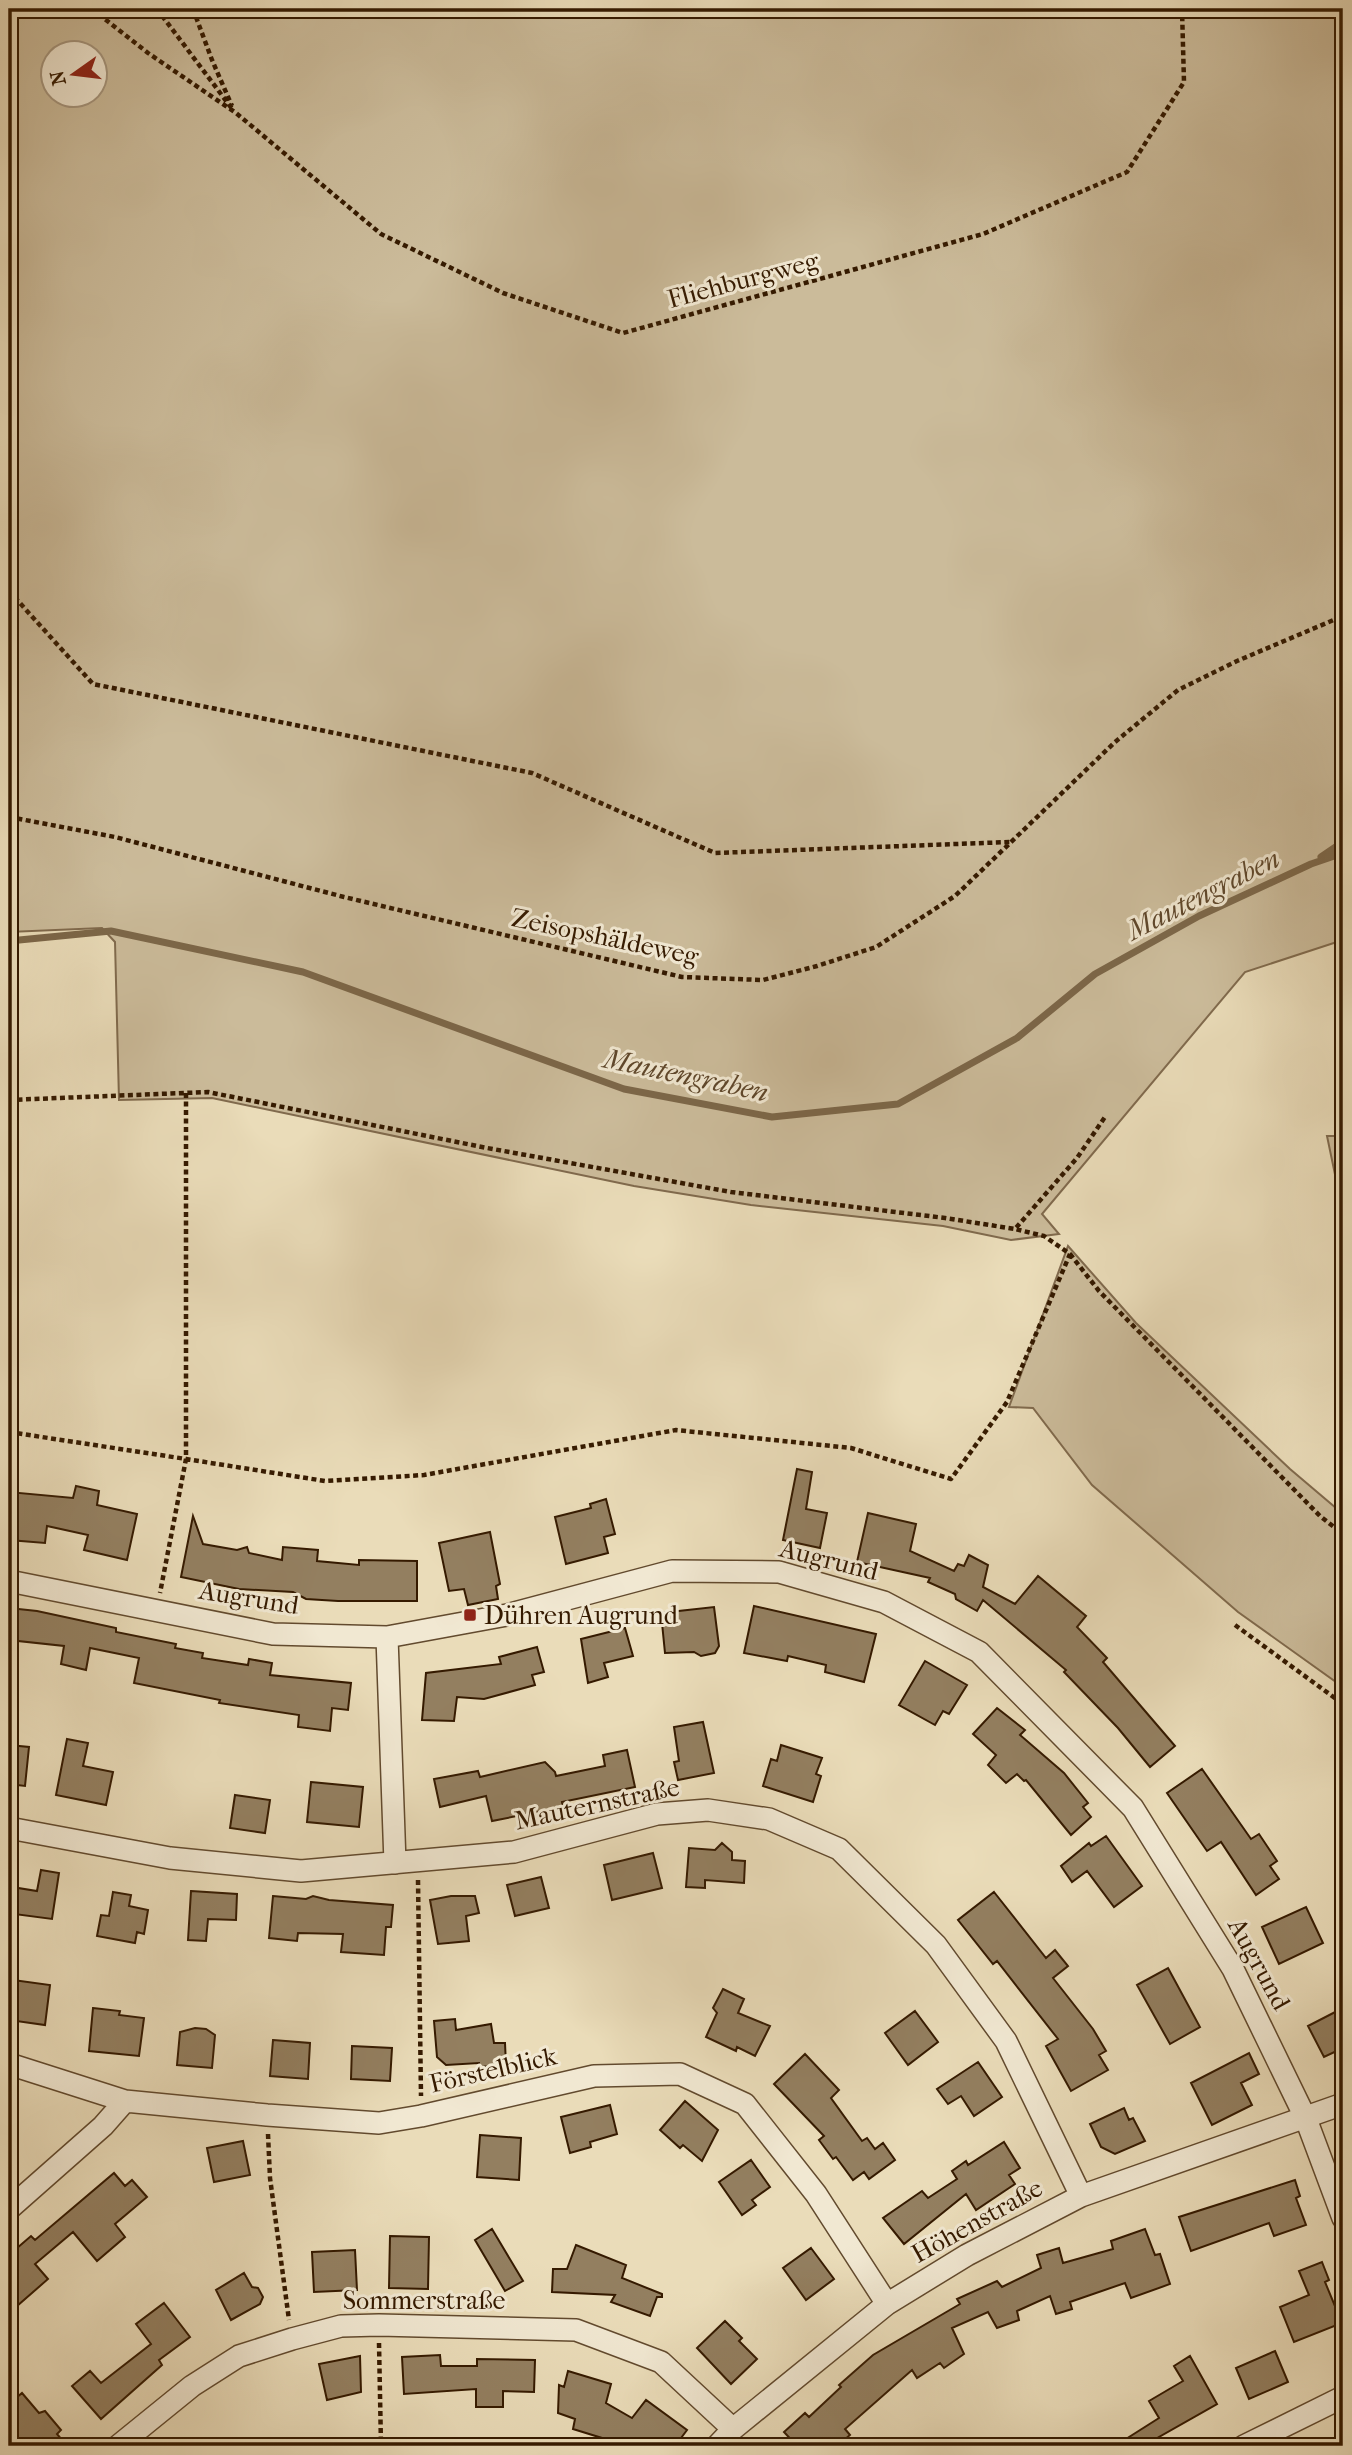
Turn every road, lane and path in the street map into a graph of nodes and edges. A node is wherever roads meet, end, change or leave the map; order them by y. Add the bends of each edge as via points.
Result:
1 (92, 9) edge
2 (157, 9) edge
3 (193, 9) edge
4 (1182, 9) edge
5 (236, 113) junction
6 (9, 591) edge
7 (1343, 616) edge
8 (9, 817) edge
9 (1011, 842) junction
10 (186, 1093) junction
11 (9, 1100) edge
12 (1105, 1117) dead end
13 (1015, 1228) junction
14 (1070, 1254) junction
15 (9, 1432) edge
16 (186, 1459) junction
17 (1343, 1534) edge
18 (9, 1581) edge
19 (156, 1611) junction
20 (1234, 1626) dead end
21 (387, 1637) junction
22 (1343, 1704) edge
23 (9, 1828) edge
24 (418, 1862) junction
25 (395, 1863) junction
26 (9, 2064) edge
27 (125, 2101) junction
28 (1343, 2104) edge
29 (267, 2115) junction
30 (421, 2116) junction
31 (1306, 2119) junction
32 (1081, 2196) junction
33 (9, 2209) edge
34 (1343, 2218) edge
35 (887, 2304) junction
36 (379, 2325) junction
37 (292, 2339) junction
38 (1343, 2397) edge
39 (733, 2429) junction
40 (118, 2446) edge
41 (381, 2446) edge
42 (717, 2446) edge
43 (1244, 2446) edge

1 - 5 path
2 - 5 path
3 - 5 path
4 - 5 path, Fliehburgweg via 1184,82 1127,172 983,234 623,333 503,293 381,234
6 - 9 path via 93,684 532,773 715,853
7 - 9 path, Zeisopshäldeweg via 1178,690 1115,742
8 - 9 path, Zeisopshäldeweg via 115,837 357,901 682,977 762,981 876,947 954,895
10 - 11 path
10 - 13 path via 208,1092 731,1192
10 - 16 path
12 - 13 path via 1077,1158
13 - 14 path via 1044,1236
14 - 16 path via 1007,1402 951,1479 851,1448 676,1430 424,1475 350,1480 325,1481
14 - 17 path via 1099,1291
15 - 16 path
16 - 19 path
18 - 19 street, Augrund
19 - 21 street, Augrund via 273,1634
20 - 22 path
21 - 25 street
21 - 31 street, Augrund via 507,1615 672,1571 779,1572 884,1602 979,1652 1133,1808 1233,1969
23 - 25 street, Mauternstraße via 170,1858 301,1871
24 - 25 street, Mauternstraße
24 - 30 path
24 - 32 street, Mauternstraße via 514,1852 657,1814 708,1810 769,1819 839,1849 936,1945 1006,2041
26 - 27 street, Förstelblick
27 - 29 street, Förstelblick
27 - 33 street
28 - 31 street
29 - 30 street, Förstelblick via 379,2123
29 - 37 path via 270,2178
30 - 35 street, Förstelblick via 594,2076 680,2074 745,2104 816,2194
31 - 32 street, Höhenstraße
31 - 34 street, Augrund
32 - 35 street, Höhenstraße via 967,2255
35 - 39 street, Höhenstraße
36 - 37 street, Sommerstraße via 341,2326
36 - 39 street, Sommerstraße via 576,2330 661,2362
36 - 41 path
37 - 40 street, Sommerstraße via 239,2356 192,2386
38 - 43 street
39 - 42 street, Höhenstraße

